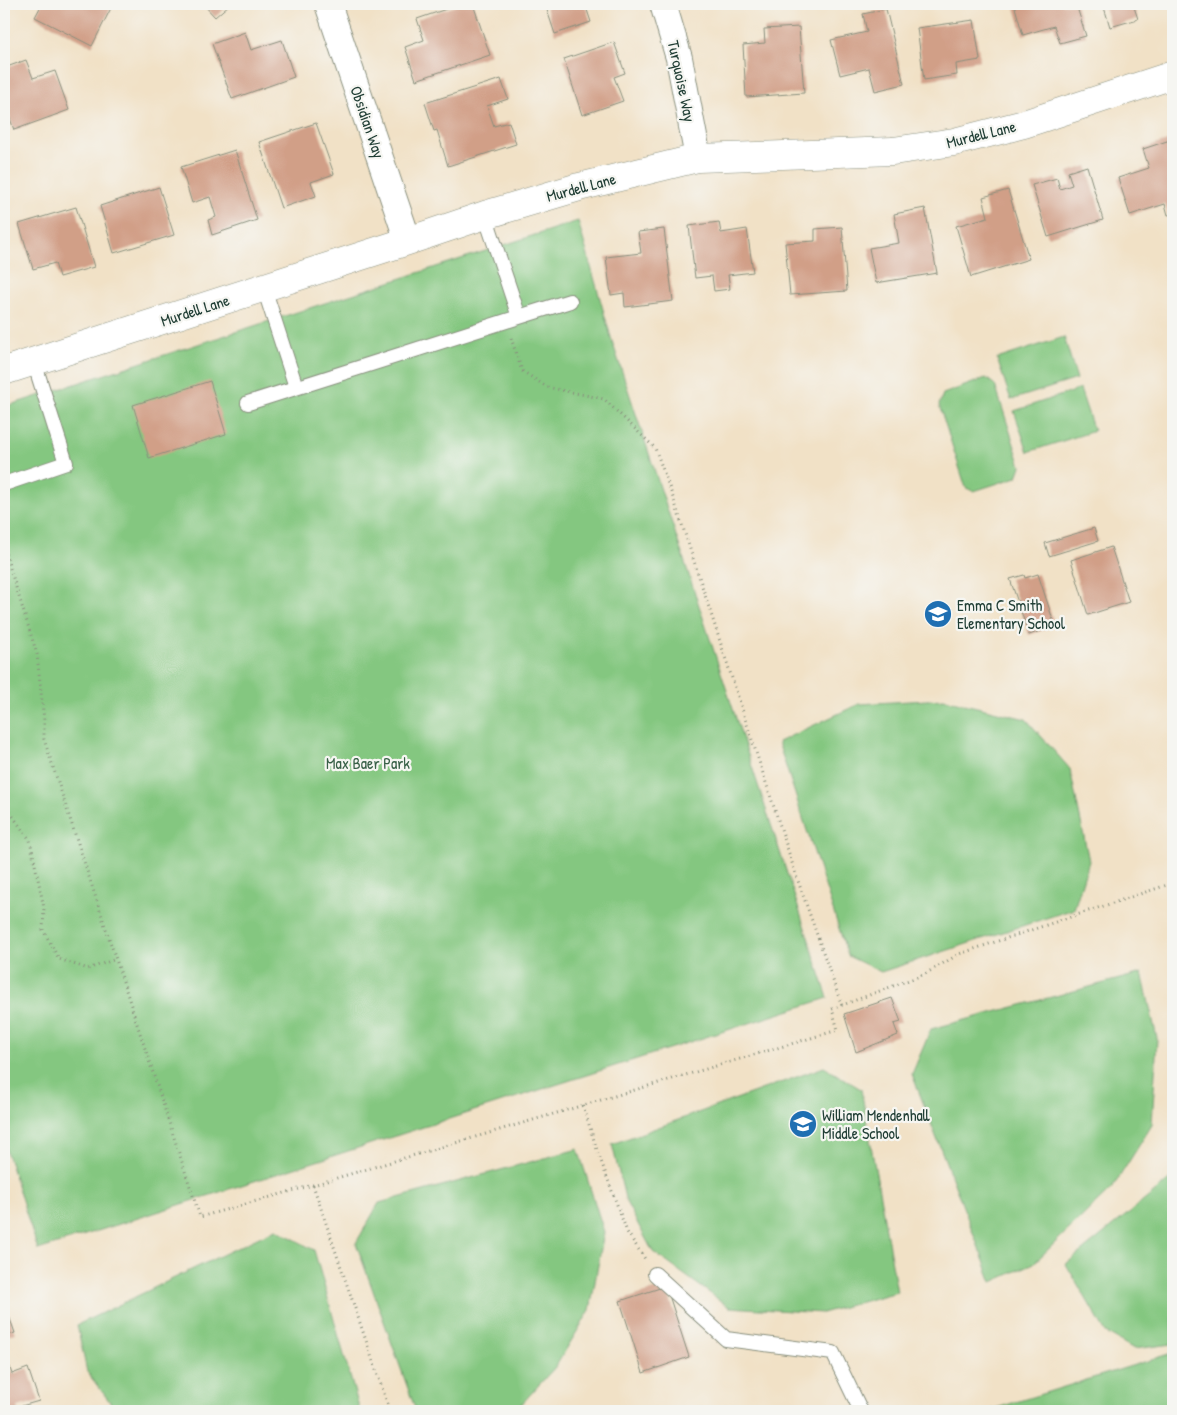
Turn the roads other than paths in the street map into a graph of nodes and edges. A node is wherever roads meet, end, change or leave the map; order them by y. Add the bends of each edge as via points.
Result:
1 (328, 4) edge
2 (663, 4) edge
3 (1173, 75) edge
4 (698, 158) junction
5 (484, 215) junction
6 (408, 241) junction
7 (264, 288) junction
8 (570, 301) dead end
9 (512, 319) junction
10 (34, 362) junction
11 (4, 372) edge
12 (296, 387) junction
13 (248, 403) dead end
14 (4, 484) edge
15 (655, 1274) road end
16 (861, 1411) edge

1 - 6 street, Obsidian Way
2 - 4 street, Turquoise Way via 680,58
3 - 4 street, Murdell Lane via 1024,124 954,142 893,151
4 - 5 street, Murdell Lane via 579,187
5 - 6 street, Murdell Lane
5 - 9 lane
6 - 7 street, Murdell Lane
7 - 10 street, Murdell Lane
7 - 12 lane
8 - 9 lane
9 - 12 lane
10 - 11 street, Murdell Lane
10 - 14 lane via 66,463
12 - 13 lane
15 - 16 lane via 726,1339 833,1353

